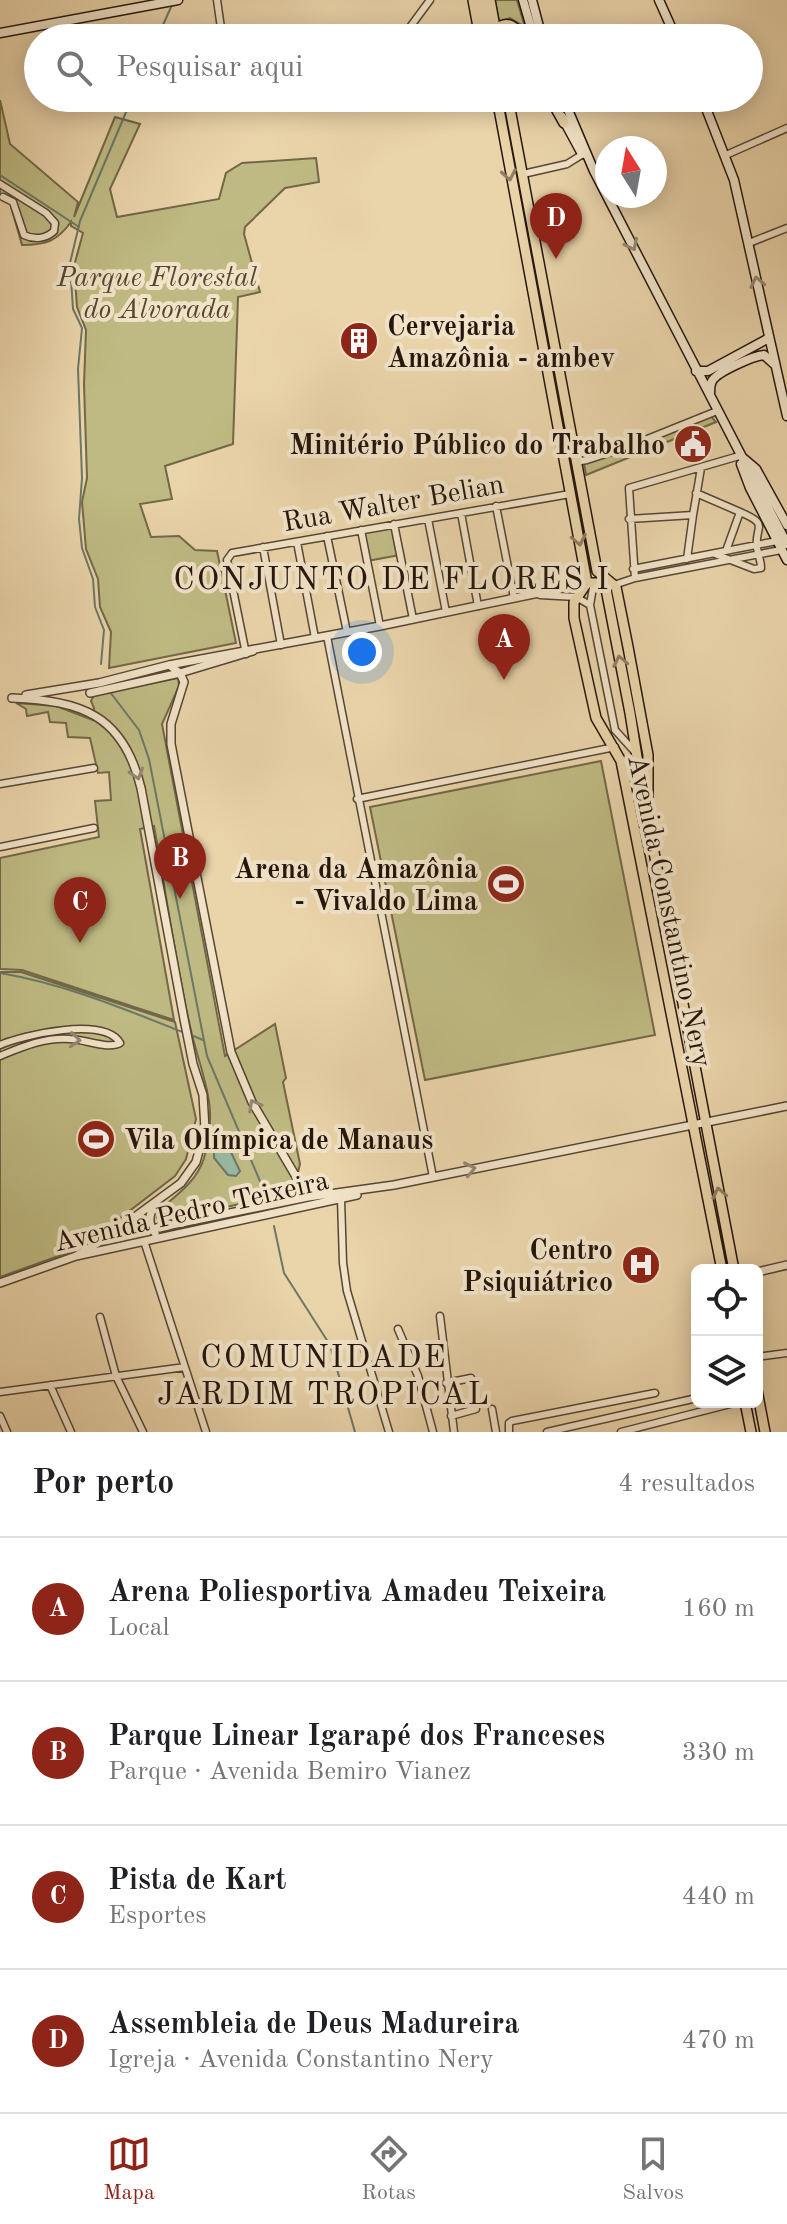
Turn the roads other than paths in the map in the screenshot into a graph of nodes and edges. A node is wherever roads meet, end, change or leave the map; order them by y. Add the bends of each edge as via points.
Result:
1 (178, 0) edge
2 (217, 0) edge
3 (430, 0) edge
4 (473, 0) edge
5 (482, 0) edge
6 (490, 0) edge
7 (523, 0) edge
8 (532, 0) edge
9 (659, 0) edge
10 (48, 24) edge
11 (220, 24) edge
12 (412, 24) edge
13 (477, 24) edge
14 (486, 24) edge
15 (494, 24) edge
16 (530, 24) edge
17 (538, 24) edge
18 (670, 24) edge
19 (24, 29) edge
20 (0, 33) edge
21 (499, 112) edge
22 (511, 112) edge
23 (559, 112) edge
24 (568, 112) edge
25 (708, 112) edge
26 (564, 123) joint
27 (784, 130) edge
28 (584, 154) junction
29 (726, 155) junction
30 (523, 174) junction
31 (3, 186) edge
32 (2, 197) edge
33 (787, 228) edge
34 (749, 243) junction
35 (769, 338) junction
36 (775, 364) junction
37 (696, 371) junction
38 (711, 398) junction
39 (717, 411) junction
40 (787, 416) edge
41 (739, 456) junction
42 (577, 457) junction
43 (701, 468) junction
44 (696, 493) junction
45 (570, 494) junction
46 (496, 506) junction
47 (740, 512) junction
48 (461, 513) junction
49 (693, 515) junction
50 (428, 519) junction
51 (629, 519) junction
52 (394, 524) junction
53 (787, 525) edge
54 (361, 530) junction
55 (327, 536) junction
56 (297, 542) junction
57 (757, 545) junction
58 (782, 545) edge
59 (263, 547) junction
60 (726, 551) junction
61 (715, 554) junction
62 (760, 554) junction
63 (687, 558) junction
64 (727, 560) junction
65 (787, 560) edge
66 (688, 568) junction
67 (633, 569) junction
68 (597, 571) junction
69 (635, 578) junction
70 (590, 582) junction
71 (614, 585) junction
72 (527, 596) junction
73 (576, 597) junction
74 (514, 598) junction
75 (590, 605) junction
76 (478, 606) junction
77 (446, 612) junction
78 (413, 619) junction
79 (380, 626) junction
80 (347, 632) junction
81 (327, 636) junction
82 (315, 638) junction
83 (281, 645) junction
84 (245, 652) junction
85 (169, 665) junction
86 (180, 673) junction
87 (120, 682) junction
88 (99, 683) junction
89 (90, 693) junction
90 (12, 698) junction
91 (0, 699) edge
92 (92, 713) junction
93 (615, 747) junction
94 (635, 752) junction
95 (94, 768) dead end
96 (0, 784) edge
97 (357, 799) junction
98 (648, 821) junction
99 (94, 828) dead end
100 (0, 847) edge
101 (22, 1036) junction
102 (0, 1045) edge
103 (26, 1045) junction
104 (0, 1056) edge
105 (787, 1106) edge
106 (704, 1123) junction
107 (693, 1126) junction
108 (433, 1177) junction
109 (394, 1185) junction
110 (308, 1197) junction
111 (296, 1199) junction
112 (341, 1199) junction
113 (157, 1202) junction
114 (290, 1211) junction
115 (152, 1229) junction
116 (162, 1238) junction
117 (144, 1241) junction
118 (76, 1256) junction
119 (721, 1264) edge
120 (733, 1264) edge
121 (787, 1265) edge
122 (763, 1271) edge
123 (0, 1283) edge
124 (440, 1316) dead end
125 (100, 1317) dead end
126 (398, 1329) dead end
127 (787, 1353) edge
128 (763, 1356) edge
129 (185, 1367) junction
130 (116, 1376) junction
131 (471, 1378) dead end
132 (446, 1383) junction
133 (50, 1385) junction
134 (0, 1392) edge
135 (655, 1393) dead end
136 (691, 1399) edge
137 (612, 1401) junction
138 (715, 1408) edge
139 (746, 1408) edge
140 (760, 1408) edge
141 (476, 1409) dead end
142 (492, 1409) dead end
143 (0, 1416) edge
144 (451, 1416) junction
145 (615, 1417) junction
146 (7, 1432) edge
147 (71, 1432) edge
148 (143, 1432) edge
149 (206, 1432) edge
150 (389, 1432) edge
151 (433, 1432) edge
152 (454, 1432) edge
153 (496, 1432) edge
154 (509, 1432) edge
155 (547, 1432) edge
156 (621, 1432) edge
157 (751, 1432) edge
158 (765, 1432) edge

1 - 10 main road
2 - 11 street
3 - 12 street
4 - 13 highway
5 - 14 highway
6 - 15 highway
7 - 16 main road
8 - 17 main road
9 - 18 main road
19 - 20 main road
21 -> 45 highway
22 - 30 highway
23 - 26 highway
24 - 28 main road
25 - 29 main road
26 - 28 main road
27 - 29 street
28 - 30 street via 567,164
28 -> 37 main road
29 - 34 main road
30 - 42 highway
31 - 32 street
31 - 32 street via 46,213 55,223 54,231 31,239 24,235 13,202
33 - 34 street
35 -> 34 main road
35 - 36 main road
35 - 37 main road via 708,371
36 - 38 main road via 764,355 737,365 711,382
36 - 40 main road
37 - 38 main road
38 - 39 main road
39 - 41 main road
39 - 42 street via 630,446 587,460
41 - 43 street
41 - 53 main road via 756,469
41 - 58 main road via 765,500
41 - 58 main road via 746,480
42 - 68 highway
43 - 44 street
43 - 51 street via 632,485 627,492
44 - 47 street
44 - 49 street
45 - 46 street, Rua Walter Belian
45 -> 70 highway
46 - 48 street, Rua Walter Belian
46 - 74 street
47 - 57 street via 758,523
47 - 60 street
48 - 50 street, Rua Walter Belian
48 - 76 street
49 - 51 street
49 - 63 street
50 - 52 street, Rua Walter Belian
50 - 77 street
51 - 67 street
52 - 54 street, Rua Walter Belian
52 - 78 street
54 - 55 street, Rua Walter Belian
54 - 79 street
55 - 56 street, Rua Walter Belian
55 - 80 street
56 - 59 street, Rua Walter Belian
56 - 82 street
57 - 58 street
57 - 60 street
57 - 62 street
58 - 62 street
58 - 65 main road
59 - 83 street
59 - 84 street, Rua Walter Belian via 232,553 227,560
60 - 61 street
61 - 63 street
61 - 64 street
62 - 64 street
62 - 64 street via 758,570
63 - 66 street
63 - 67 street
64 - 66 street
66 - 69 street
67 - 69 street
68 - 70 street
68 - 71 highway
69 - 71 street
70 - 72 street
70 - 73 highway
70 - 75 street
94 -> 70 highway via 606,589
71 - 98 highway, Avenida Constantino Nery via 648,755
72 - 73 street
72 - 74 street
73 - 75 street
73 - 93 highway, Avenida Constantino Nery via 574,618 596,718
74 - 76 street
75 - 94 street via 615,730
76 - 77 street
77 - 78 street
78 - 79 street
79 - 80 street
80 - 81 street
81 - 82 street
81 - 97 street
82 - 83 street
83 - 84 street
84 - 85 street
84 - 86 street
85 - 86 street
85 - 87 street
86 - 87 street
110 -> 86 street via 252,1102 231,1052 171,744 171,724 185,686
87 - 88 street
87 - 89 street
88 - 89 street
88 - 90 street
89 - 92 street
90 - 91 street
90 - 92 street via 62,702
92 -> 113 street via 117,734 137,773 205,1105 204,1140 189,1173
93 - 97 street
93 - 107 highway, Avenida Constantino Nery
94 - 98 highway
95 - 96 street
97 - 108 street
98 - 106 highway, Avenida Constantino Nery
99 - 100 street
101 - 102 street
101 - 103 street
103 -> 101 street via 67,1038 120,1043 114,1036 69,1029
103 - 104 street
105 - 106 street, Avenida Pedro Teixeira
106 - 107 street, Avenida Pedro Teixeira
120 -> 106 highway, Avenida Constantino Nery
108 -> 107 street, Avenida Pedro Teixeira
107 - 119 highway, Avenida Constantino Nery
108 - 109 street, Avenida Pedro Teixeira
109 - 110 street, Avenida Pedro Teixeira
109 - 112 street, Avenida Pedro Teixeira
110 - 111 street, Avenida Pedro Teixeira
111 - 114 street
111 - 115 street, Avenida Pedro Teixeira
112 - 114 street, Avenida Pedro Teixeira
112 - 150 street via 347,1291
113 - 115 street via 150,1214
113 - 118 street
114 - 116 street, Avenida Pedro Teixeira
115 - 116 street
116 - 117 street, Avenida Pedro Teixeira
117 - 118 street, Avenida Pedro Teixeira
117 - 129 street
118 - 123 street, Avenida Pedro Teixeira
121 - 122 street
124 - 132 street
125 - 130 street
126 - 151 street
127 - 128 street
129 - 130 street
129 - 149 street
130 - 133 street
130 - 148 street
131 - 132 street
132 - 144 street
133 - 134 street
133 - 147 street
135 - 137 street
136 - 145 street
137 - 145 street
137 - 154 street via 512,1421
138 - 156 street
139 - 157 highway
140 - 158 highway
141 - 144 street
142 - 153 street
143 - 146 street
144 - 152 street
145 - 155 street

